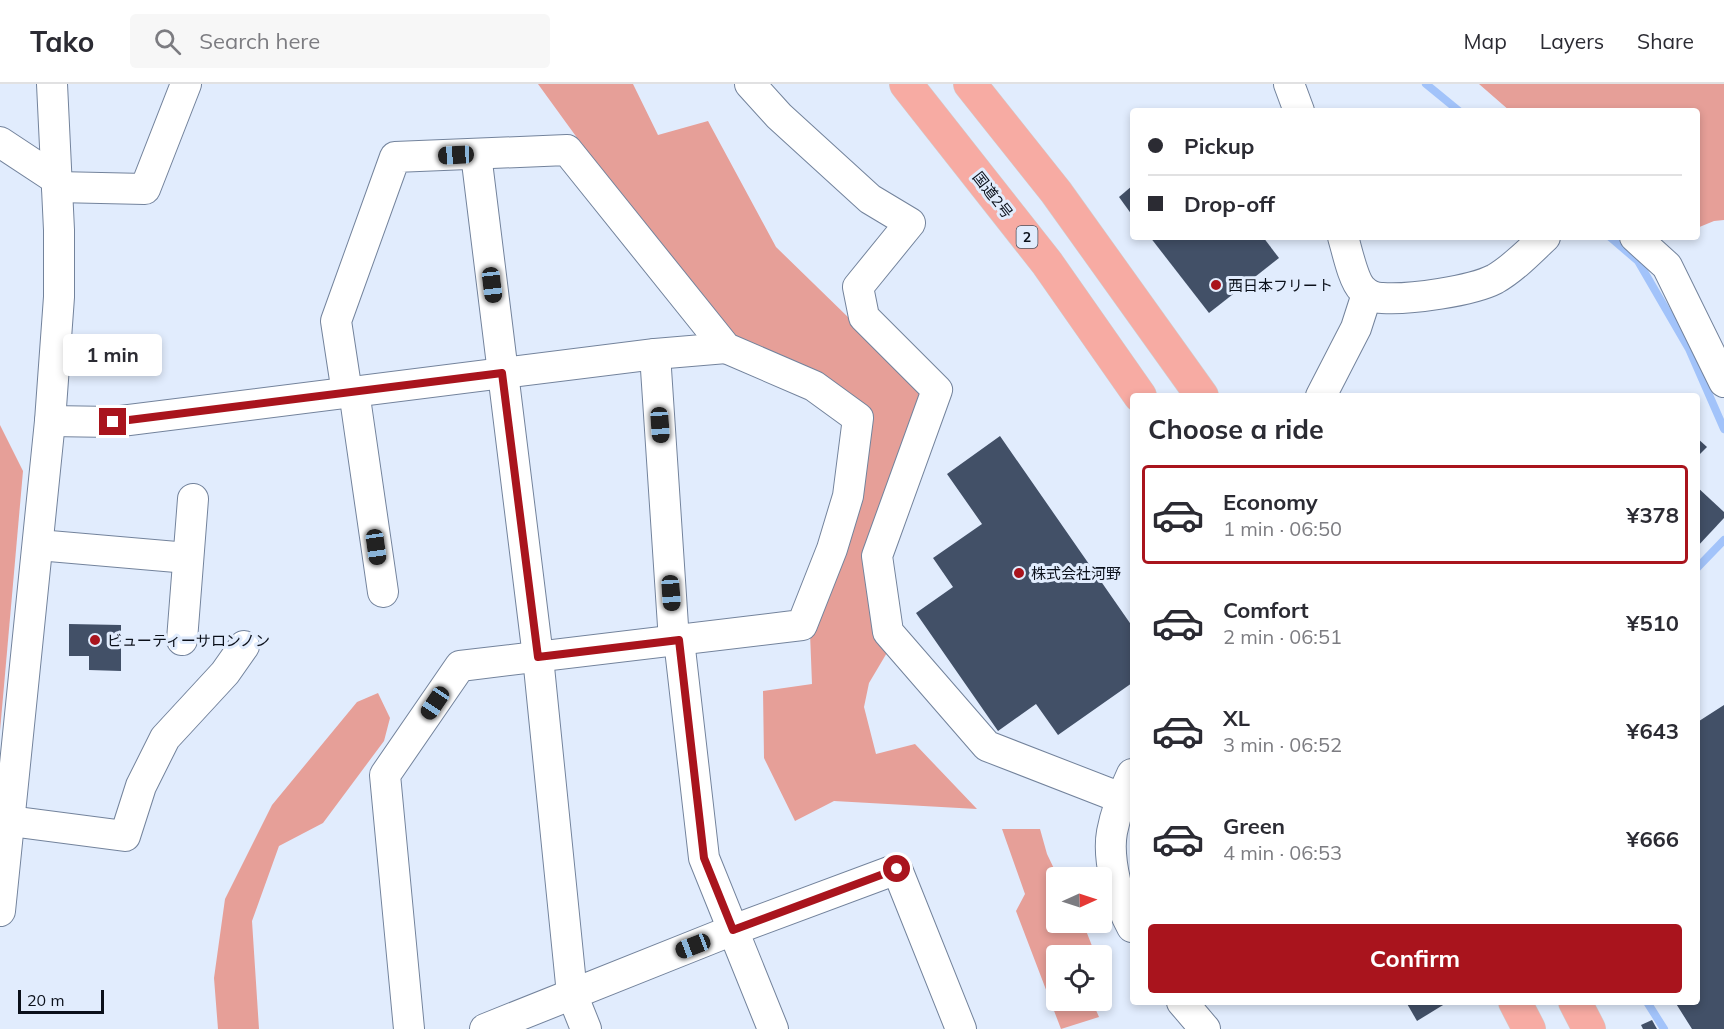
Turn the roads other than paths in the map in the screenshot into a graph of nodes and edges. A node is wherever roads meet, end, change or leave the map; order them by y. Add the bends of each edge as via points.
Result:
1 (52, 84) edge
2 (186, 84) edge
3 (750, 84) edge
4 (906, 84) edge
5 (970, 84) edge
6 (1289, 84) edge
7 (1298, 108) edge
8 (0, 142) edge
9 (476, 154) junction
10 (56, 183) junction
11 (1344, 240) edge
12 (1542, 240) edge
13 (1638, 240) edge
14 (1367, 294) junction
15 (726, 348) junction
16 (655, 354) junction
17 (502, 373) junction
18 (1724, 382) edge
19 (350, 392) junction
20 (1138, 393) edge
21 (1200, 393) edge
22 (1323, 393) edge
23 (50, 421) junction
24 (193, 499) dead end
25 (38, 545) junction
26 (188, 558) junction
27 (383, 592) dead end
28 (182, 640) dead end
29 (677, 640) junction
30 (244, 646) dead end
31 (538, 657) junction
32 (1127, 786) edge
33 (10, 821) junction
34 (0, 911) edge
35 (1130, 924) edge
36 (733, 930) junction
37 (572, 994) junction
38 (1185, 1005) edge
39 (1517, 1005) edge
40 (1577, 1005) edge
41 (409, 1029) edge
42 (485, 1029) edge
43 (586, 1029) edge
44 (773, 1029) edge
45 (961, 1029) edge
46 (1206, 1029) edge
47 (1529, 1029) edge
48 (1589, 1029) edge

1 - 10 street
2 - 10 street via 146,189
3 - 32 street via 779,116 870,199 910,223 858,286 864,317 937,390 877,556 888,632 987,746
4 - 20 highway, 国道2号 / 2 via 1047,263
5 - 21 highway via 1056,192
6 - 7 street
8 - 10 street
9 - 15 street via 567,150
9 - 17 street
9 - 19 street via 395,157 336,321
10 - 23 street via 59,297
11 - 14 street via 1359,286
12 - 14 street via 1496,279 1471,288 1381,298
13 - 18 street via 1667,266
14 - 22 street via 1356,328
15 - 16 street
15 - 29 street via 814,386 858,418 848,496 802,625
16 - 17 street
16 - 29 street
17 - 19 street
17 - 31 street
19 - 23 street via 113,422
19 - 27 street
23 - 25 street
24 - 26 street
25 - 26 street
25 - 33 street
26 - 28 street
29 - 31 street
29 - 36 street via 704,858
30 - 33 street via 225,673 165,738 141,786 125,836
31 - 37 street
31 - 41 street via 460,666 385,775
32 - 35 street via 1111,834 1113,874
33 - 34 street
36 - 37 street
36 - 44 street
36 - 45 street via 897,869
37 - 42 street
37 - 43 street
38 - 46 street
39 - 47 highway
40 - 48 highway

